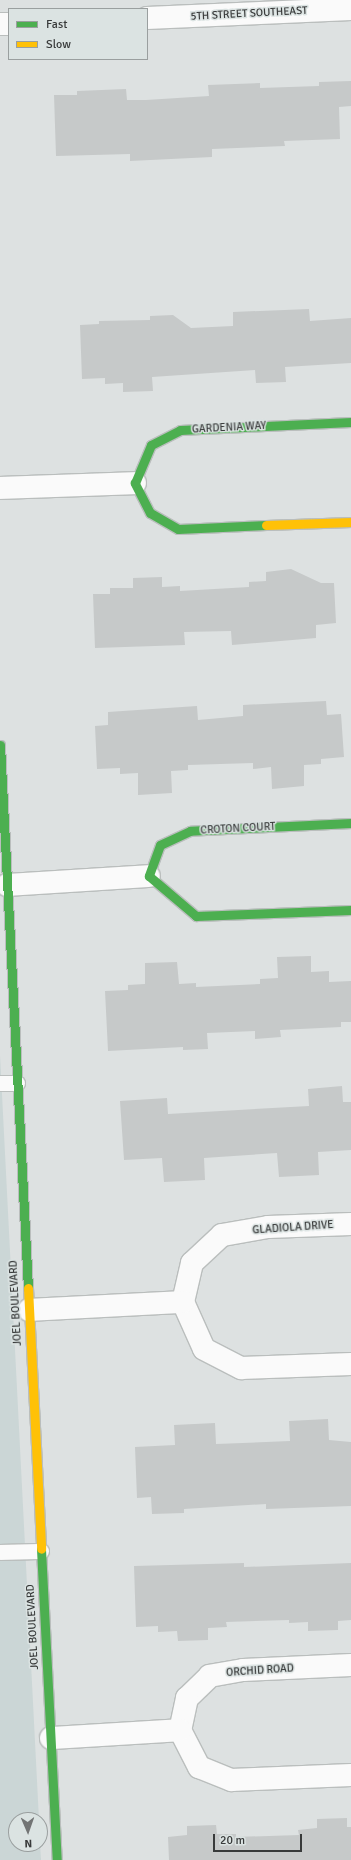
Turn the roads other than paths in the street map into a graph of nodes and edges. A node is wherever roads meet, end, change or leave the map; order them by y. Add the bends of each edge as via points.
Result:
1 (266, 7) edge
2 (351, 8) edge
3 (148, 18) edge
4 (351, 422) edge
5 (135, 483) junction
6 (0, 488) edge
7 (351, 522) edge
8 (0, 745) edge
9 (351, 823) edge
10 (149, 876) junction
11 (7, 885) junction
12 (351, 910) edge
13 (17, 1082) junction
14 (0, 1083) edge
15 (351, 1224) edge
16 (183, 1302) junction
17 (29, 1310) junction
18 (351, 1364) edge
19 (41, 1551) junction
20 (0, 1552) edge
21 (351, 1665) edge
22 (180, 1730) junction
23 (51, 1738) junction
24 (351, 1775) edge
25 (57, 1860) edge

1 - 2 street, 5TH STREET SOUTHEAST
1 - 3 street, 5TH STREET SOUTHEAST
4 - 5 main road, GARDENIA WAY via 180,430 151,445
5 - 6 street
5 - 7 main road via 150,513 178,529
8 - 11 main road, JOEL BOULEVARD
9 - 10 main road, CROTON COURT via 190,831 160,845
10 - 11 street
10 - 12 main road via 196,916
11 - 13 main road, JOEL BOULEVARD
13 - 14 lane
13 - 17 main road, JOEL BOULEVARD
15 - 16 street, GLADIOLA DRIVE via 268,1227 222,1235 192,1263
16 - 17 street
16 - 18 street via 204,1349 241,1368
17 - 19 main road, JOEL BOULEVARD
19 - 20 lane
19 - 23 main road, JOEL BOULEVARD
21 - 22 street, ORCHID ROAD via 243,1670 210,1676 187,1698
22 - 23 street
22 - 24 street via 199,1767 231,1780
23 - 25 main road, JOEL BOULEVARD

